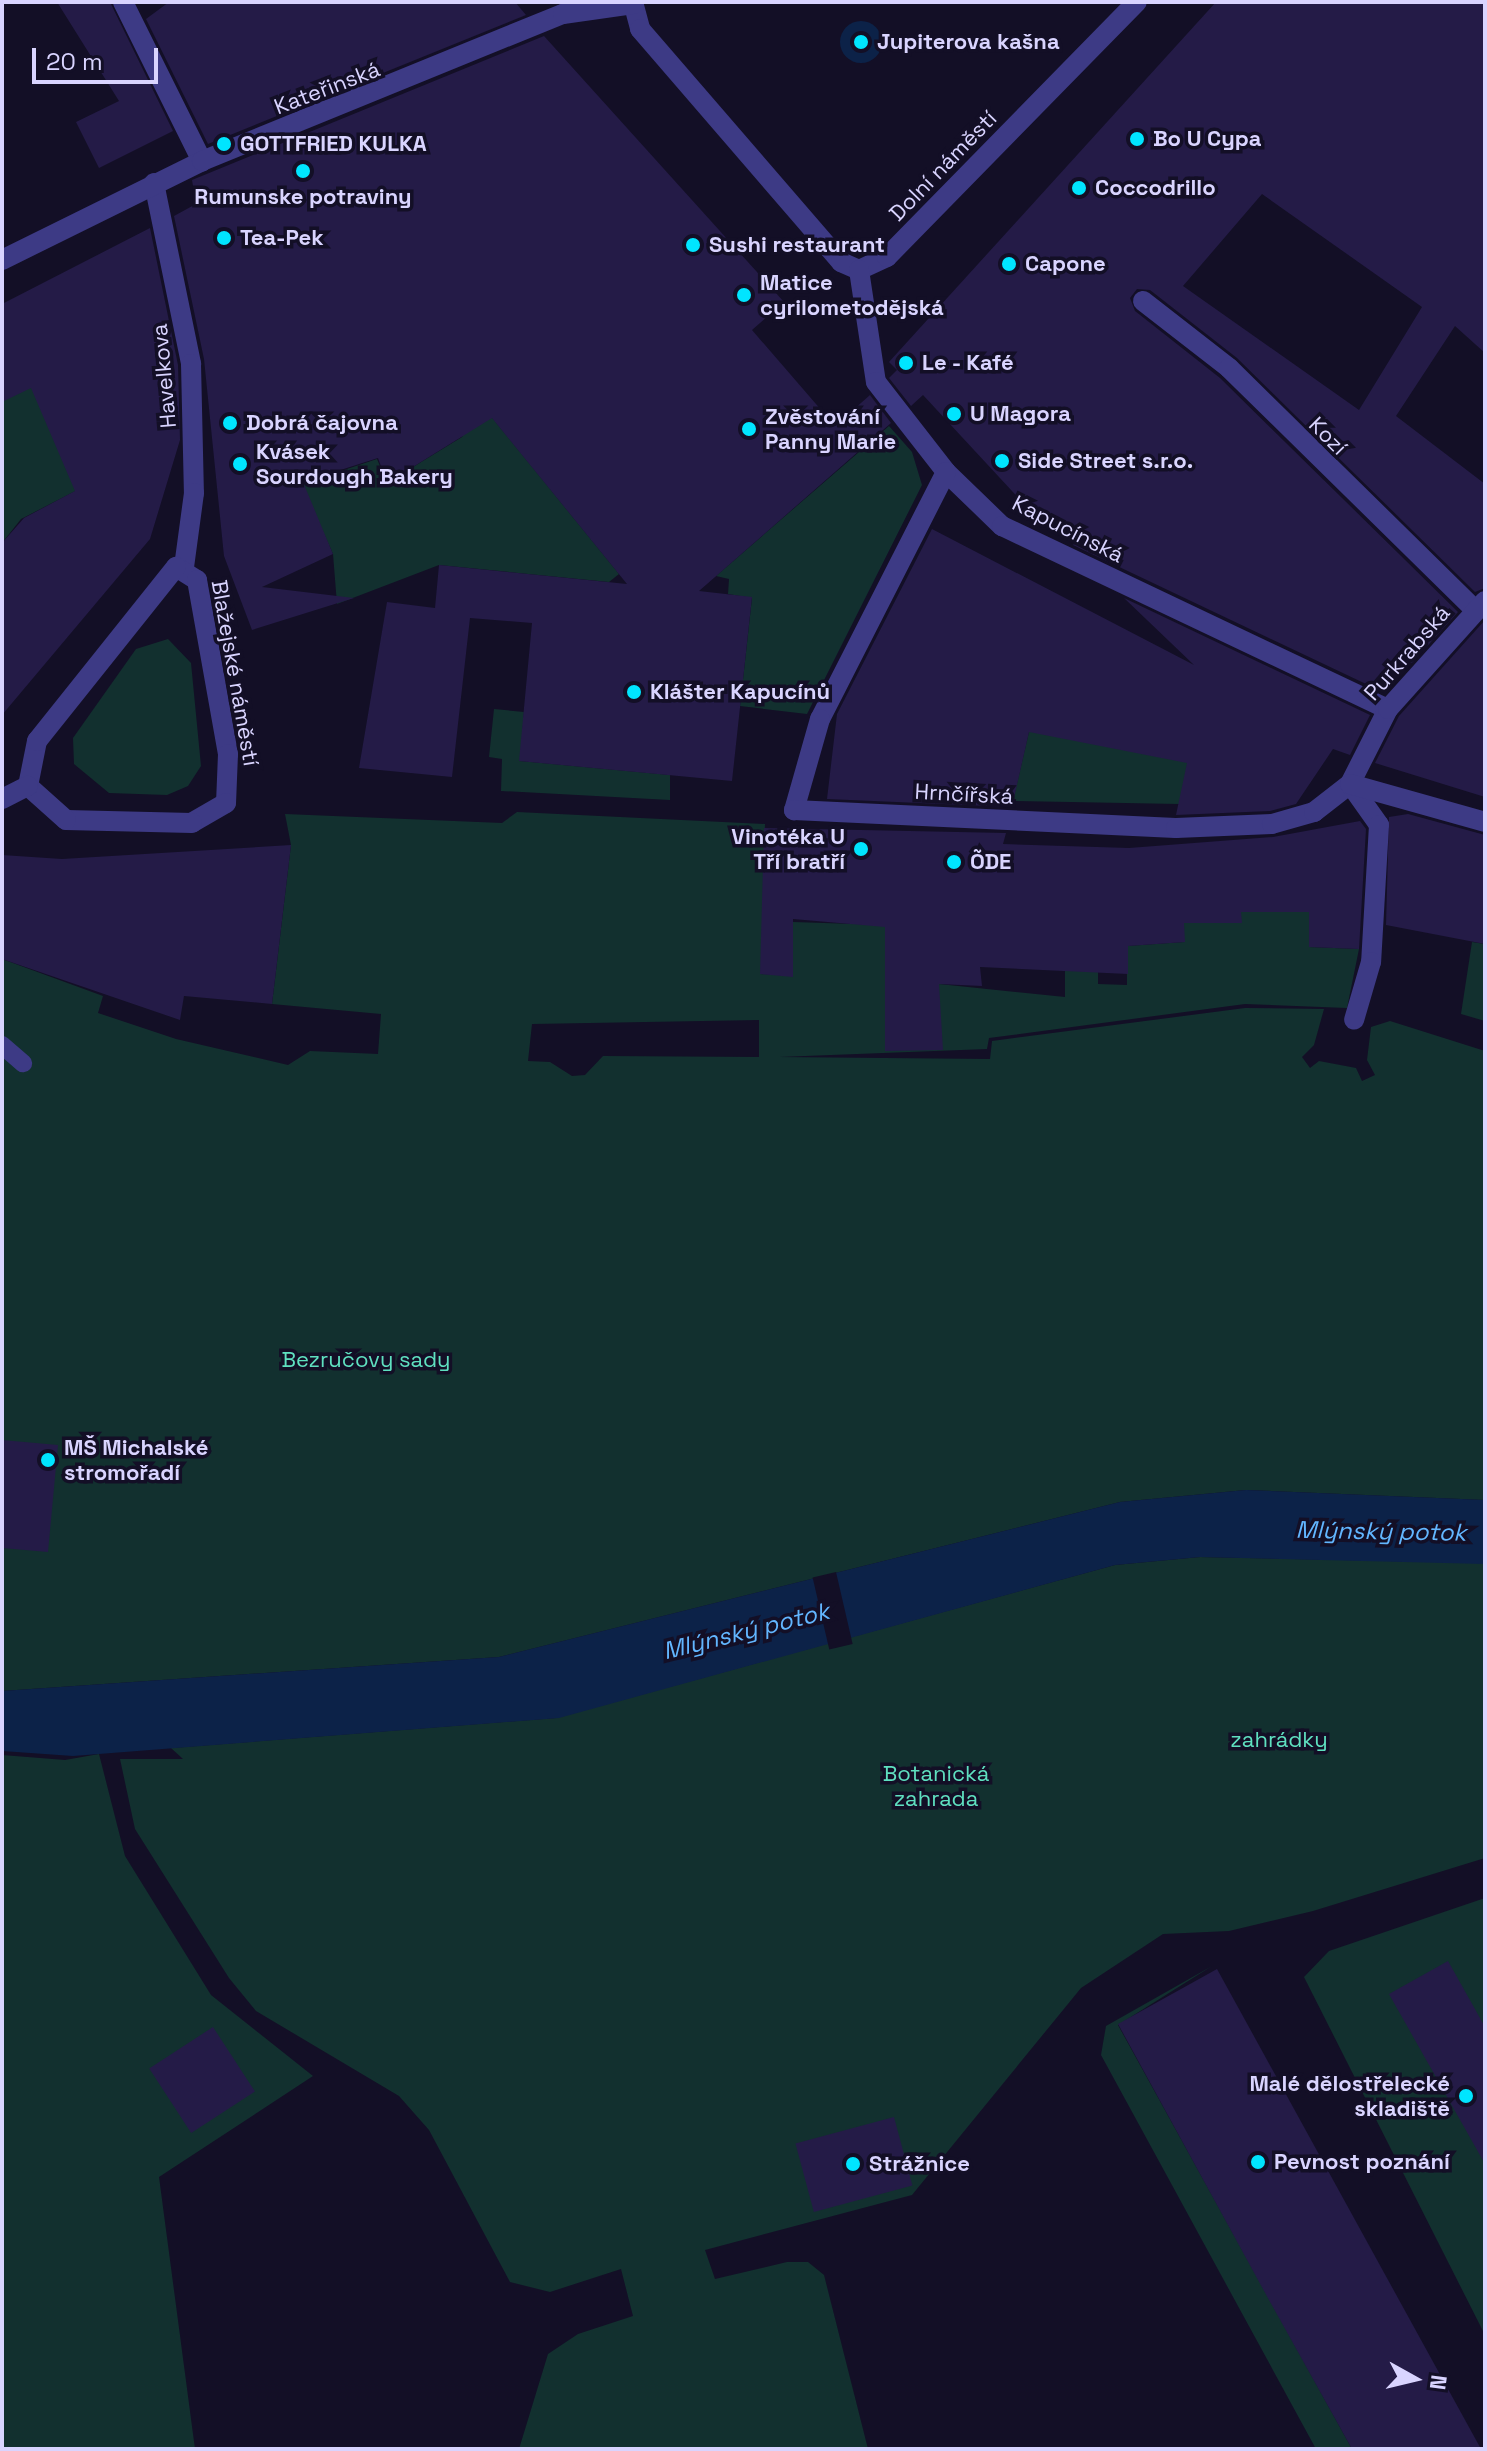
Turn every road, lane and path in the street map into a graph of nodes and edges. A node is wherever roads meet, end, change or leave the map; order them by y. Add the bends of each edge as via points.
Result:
1 (123, 2) edge
2 (1137, 2) edge
3 (633, 3) edge
4 (202, 161) junction
5 (154, 183) junction
6 (2, 260) edge
7 (859, 270) junction
8 (1143, 301) dead end
9 (946, 472) junction
10 (184, 567) junction
11 (1480, 606) edge
12 (1388, 709) junction
13 (1350, 784) junction
14 (28, 786) junction
15 (2, 799) edge
16 (1485, 822) edge
17 (1354, 1020) dead end
18 (2, 1045) edge
19 (23, 1063) dead end

1 - 4 street
2 - 7 street, Dolní náměstí via 887,257
3 - 4 street, Kateřinská via 563,14
3 - 7 street via 650,41 841,262
4 - 5 street, Kateřinská
5 - 6 street, Kateřinská
5 - 10 street, Havelkova via 191,364 194,493
7 - 9 street, Kapucínská via 876,382
8 - 11 street, Kozí via 1229,368
9 - 12 street, Kapucínská via 1002,526
9 - 13 street, Hrnčířská via 820,719 794,810 1231,826 1314,812
10 - 14 street, Blažejské náměstí via 164,575 47,722
10 - 14 street, Blažejské náměstí via 197,580 228,754 230,791 219,813 192,823 80,823 51,813
11 - 12 street, Purkrabská
12 - 13 street, Purkrabská
13 - 16 street
13 - 17 street via 1379,825 1371,962
14 - 15 street
18 - 19 lane

